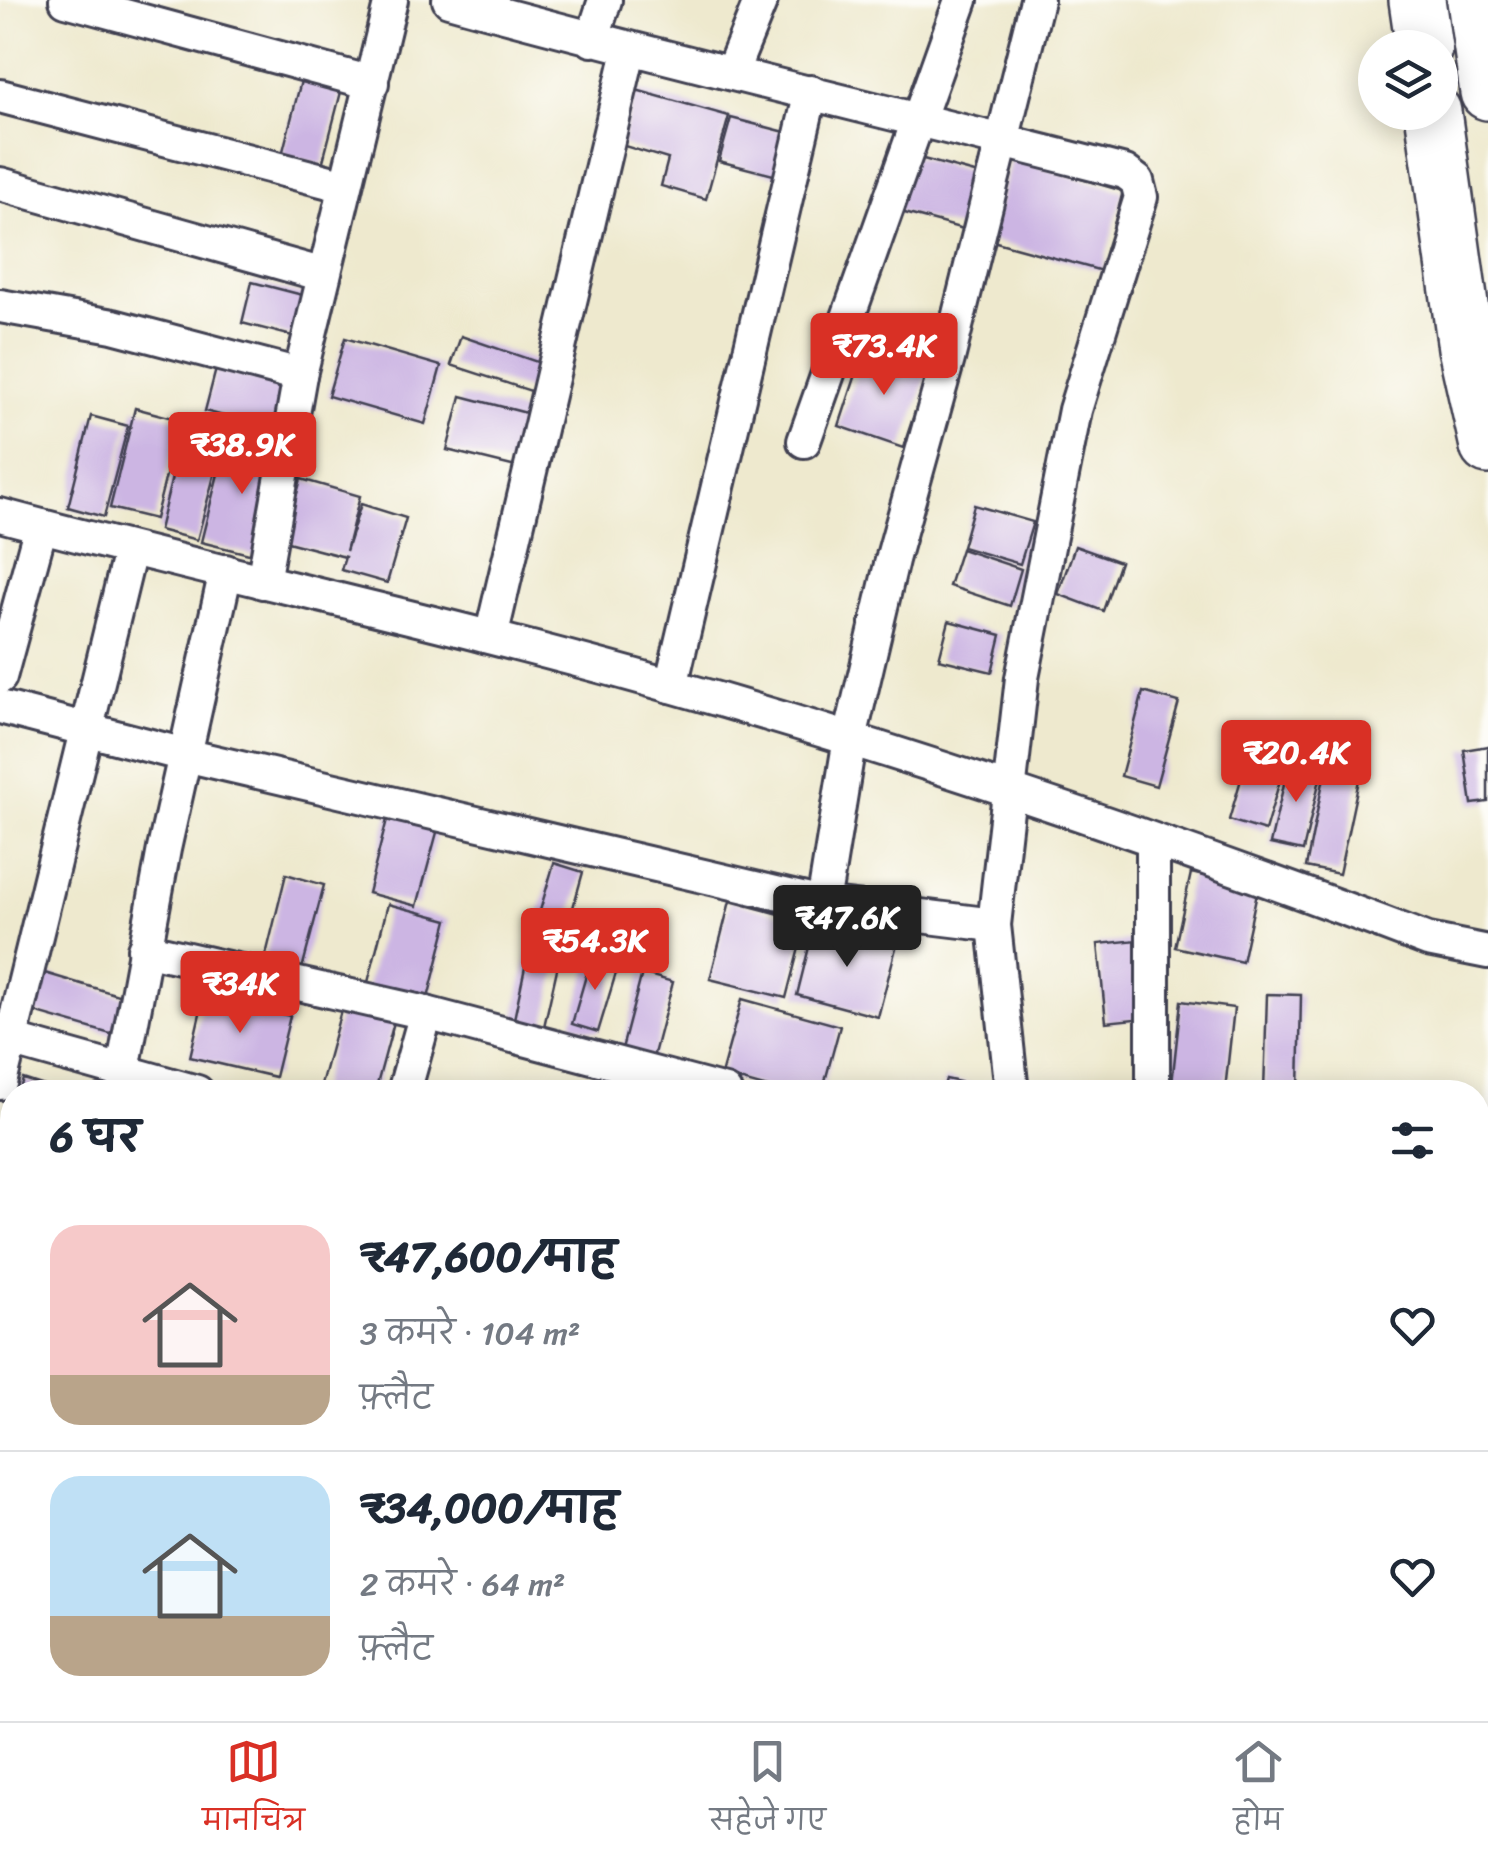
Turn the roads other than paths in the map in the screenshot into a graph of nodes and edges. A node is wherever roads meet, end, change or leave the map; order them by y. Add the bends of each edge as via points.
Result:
1 (66, 0) edge
2 (390, 0) edge
3 (449, 0) edge
4 (605, 0) edge
5 (760, 0) edge
6 (962, 0) edge
7 (1037, 0) edge
8 (1417, 0) edge
9 (1475, 0) edge
10 (1421, 30) edge
11 (592, 40) junction
12 (629, 51) junction
13 (732, 70) junction
14 (372, 84) junction
15 (811, 92) junction
16 (1488, 92) edge
17 (0, 96) edge
18 (916, 120) junction
19 (1436, 130) edge
20 (1000, 140) junction
21 (0, 184) edge
22 (345, 186) junction
23 (324, 275) junction
24 (0, 306) edge
25 (300, 375) junction
26 (804, 441) dead end
27 (1488, 446) edge
28 (0, 514) edge
29 (41, 526) junction
30 (130, 551) junction
31 (226, 572) junction
32 (263, 582) junction
33 (490, 638) junction
34 (0, 677) edge
35 (671, 686) junction
36 (0, 707) edge
37 (87, 731) junction
38 (850, 738) junction
39 (185, 756) junction
40 (1007, 788) junction
41 (1152, 841) junction
42 (823, 904) junction
43 (994, 925) junction
44 (144, 948) junction
45 (1488, 952) edge
46 (426, 1013) junction
47 (5, 1039) edge
48 (102, 1075) edge
49 (0, 1080) edge
50 (130, 1080) edge
51 (407, 1080) edge
52 (680, 1080) edge
53 (1011, 1080) edge
54 (1152, 1080) edge

1 - 14 street
2 - 14 street
3 - 11 street
4 - 11 street
5 - 13 street
6 - 18 street
7 - 20 street
8 - 10 highway
9 - 16 highway
11 - 12 street
12 - 13 street
12 - 33 street
13 - 15 street
14 - 22 street
15 - 18 street
15 - 35 street
17 - 22 street
18 - 20 street
18 - 26 street
19 - 27 highway via 1466,348
20 - 38 street
20 - 40 street via 1126,172 1141,197 1075,410
21 - 23 street
22 - 23 street
23 - 25 street
24 - 25 street via 113,326
25 - 32 street
28 - 29 street
29 - 30 street
29 - 34 street
30 - 31 street
30 - 37 street
31 - 32 street
31 - 39 street
32 - 33 street
33 - 35 street
35 - 38 street
36 - 37 street
37 - 39 street
37 - 47 street
38 - 40 street
38 - 42 street
39 - 42 street
39 - 44 street
40 - 41 street
40 - 43 street
41 - 45 street via 1428,940
41 - 54 street
42 - 43 street
43 - 53 street
44 - 46 street
44 - 48 street
46 - 51 street
46 - 52 street
47 - 48 street
47 - 49 street
48 - 50 street

